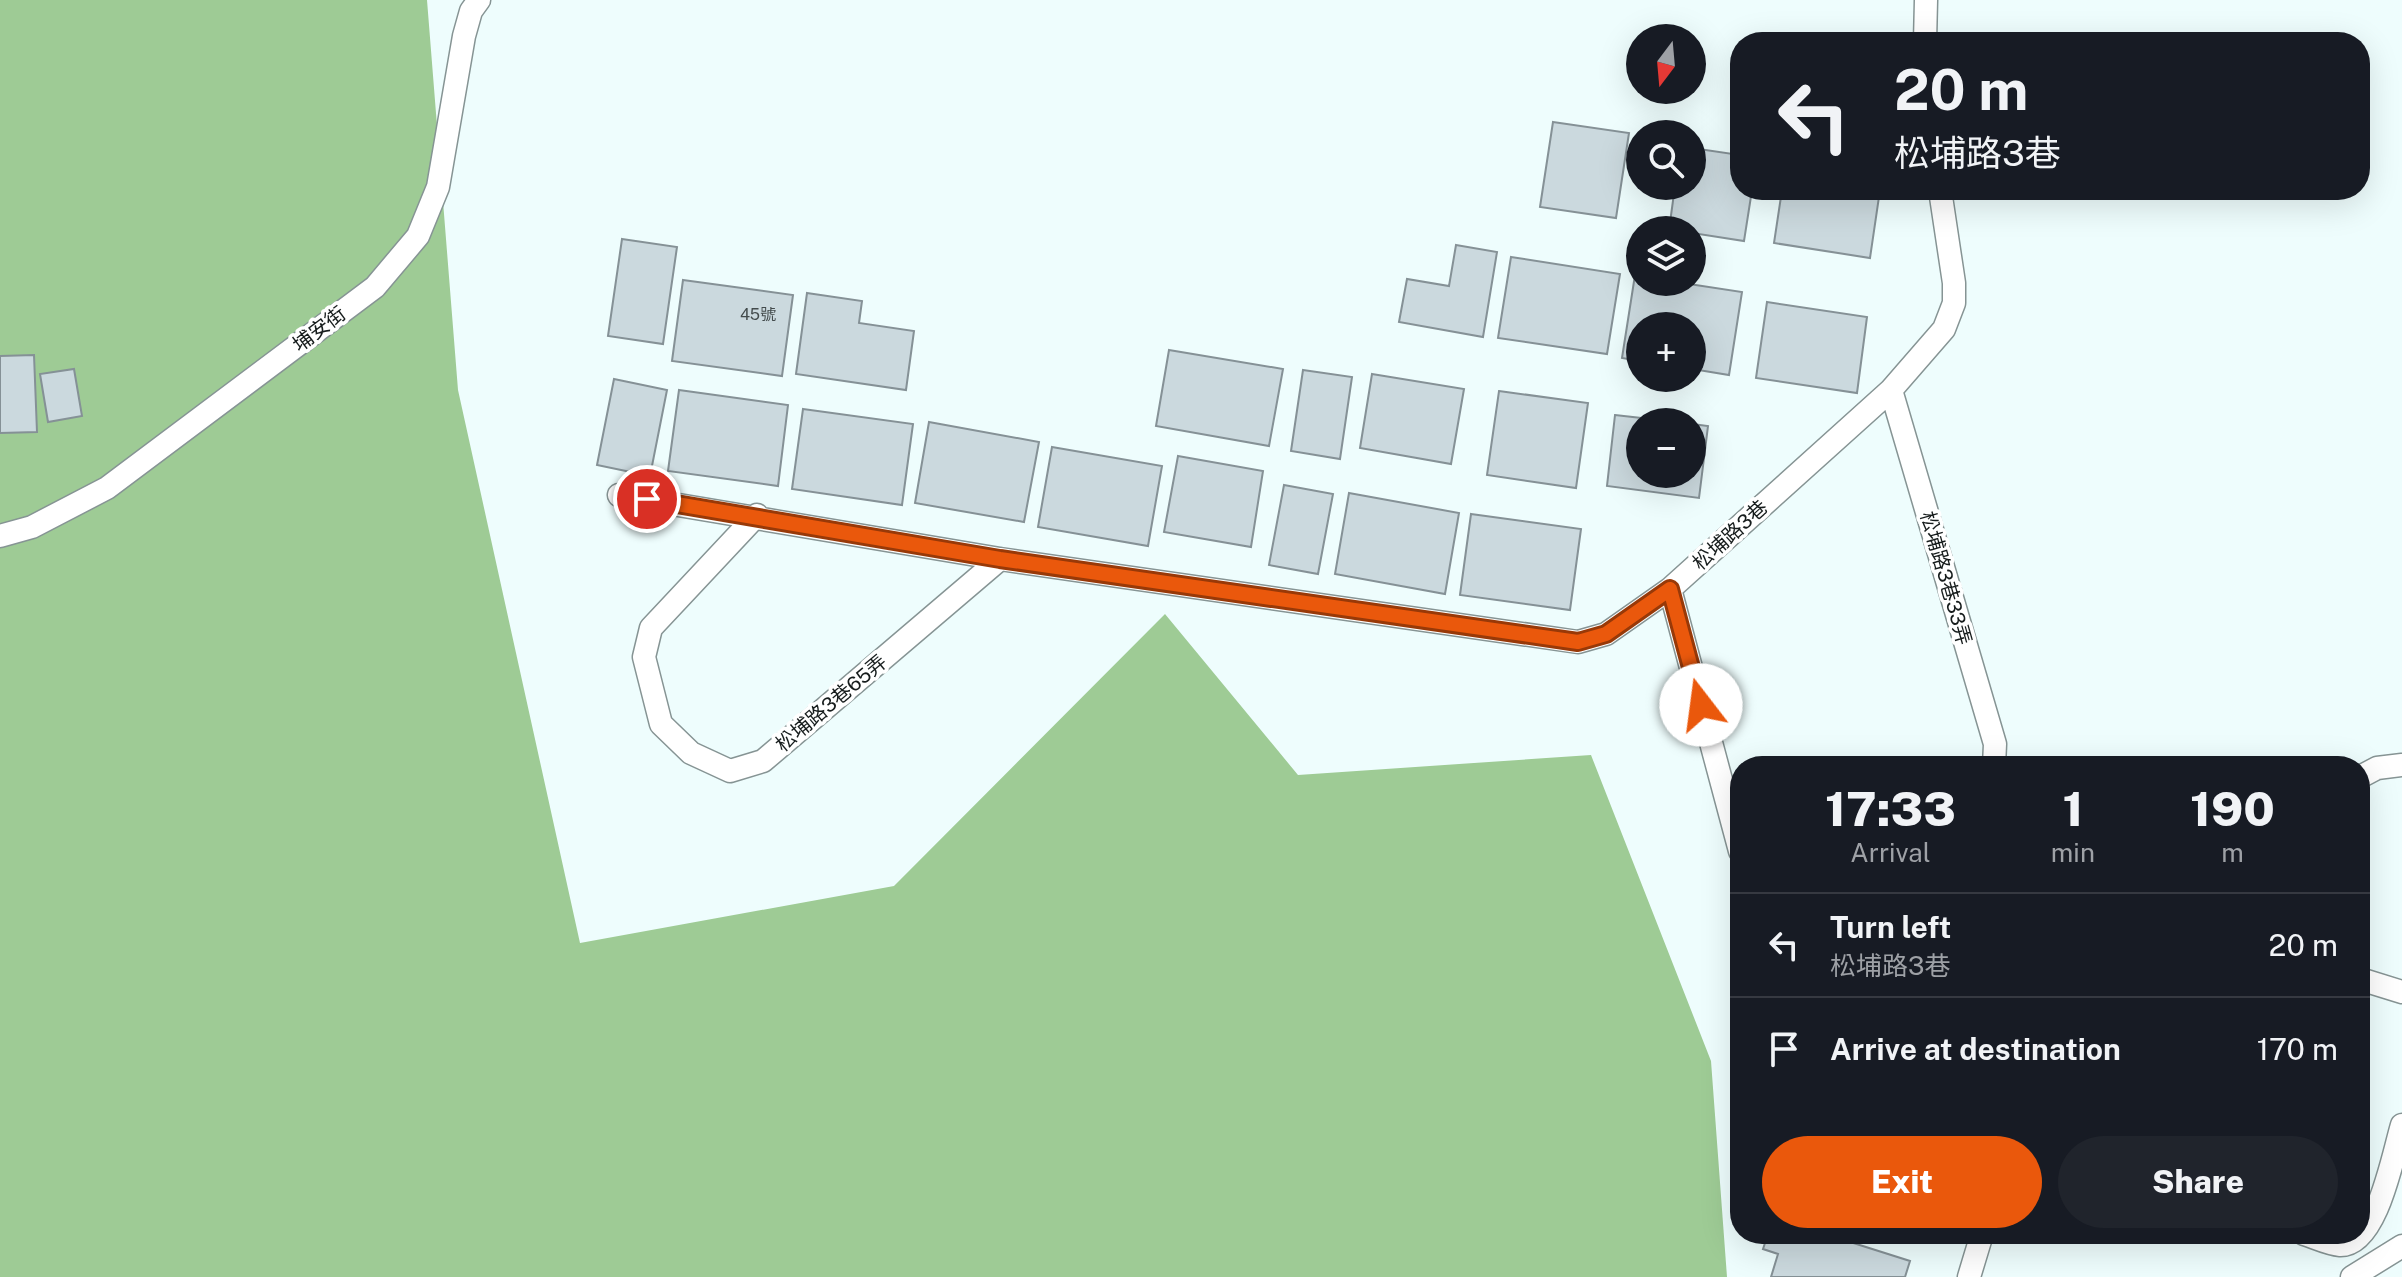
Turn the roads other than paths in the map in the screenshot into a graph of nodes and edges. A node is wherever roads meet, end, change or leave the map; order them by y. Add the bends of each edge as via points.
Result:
1 (479, 0) edge
2 (1926, 0) edge
3 (1925, 32) edge
4 (1942, 200) edge
5 (1891, 390) junction
6 (619, 495) dead end
7 (757, 515) junction
8 (0, 536) edge
9 (1000, 559) junction
10 (1670, 589) junction
11 (1994, 756) edge
12 (2402, 765) edge
13 (2370, 772) edge
14 (1730, 814) edge
15 (2370, 982) edge
16 (2402, 992) edge
17 (2402, 1125) edge
18 (2370, 1228) edge
19 (1979, 1244) edge
20 (2402, 1246) edge
21 (1969, 1277) edge
22 (2352, 1277) edge

1 - 8 lane, 埔安街 via 464,36 438,187 418,236 375,287 107,488 44,522
2 - 3 lane
4 - 5 lane, 松埔路3巷 via 1954,303 1944,329
5 - 10 lane, 松埔路3巷
5 - 11 lane, 松埔路3巷33弄
6 - 7 lane, 松埔路3巷
7 - 9 lane, 松埔路3巷
7 - 9 lane, 松埔路3巷65弄 via 651,628 644,657 661,724 691,753 730,771 763,761
9 - 10 lane, 松埔路3巷 via 1578,642 1606,634
10 - 14 lane
12 - 13 lane
15 - 16 lane
17 - 18 lane
19 - 21 lane
20 - 22 lane

